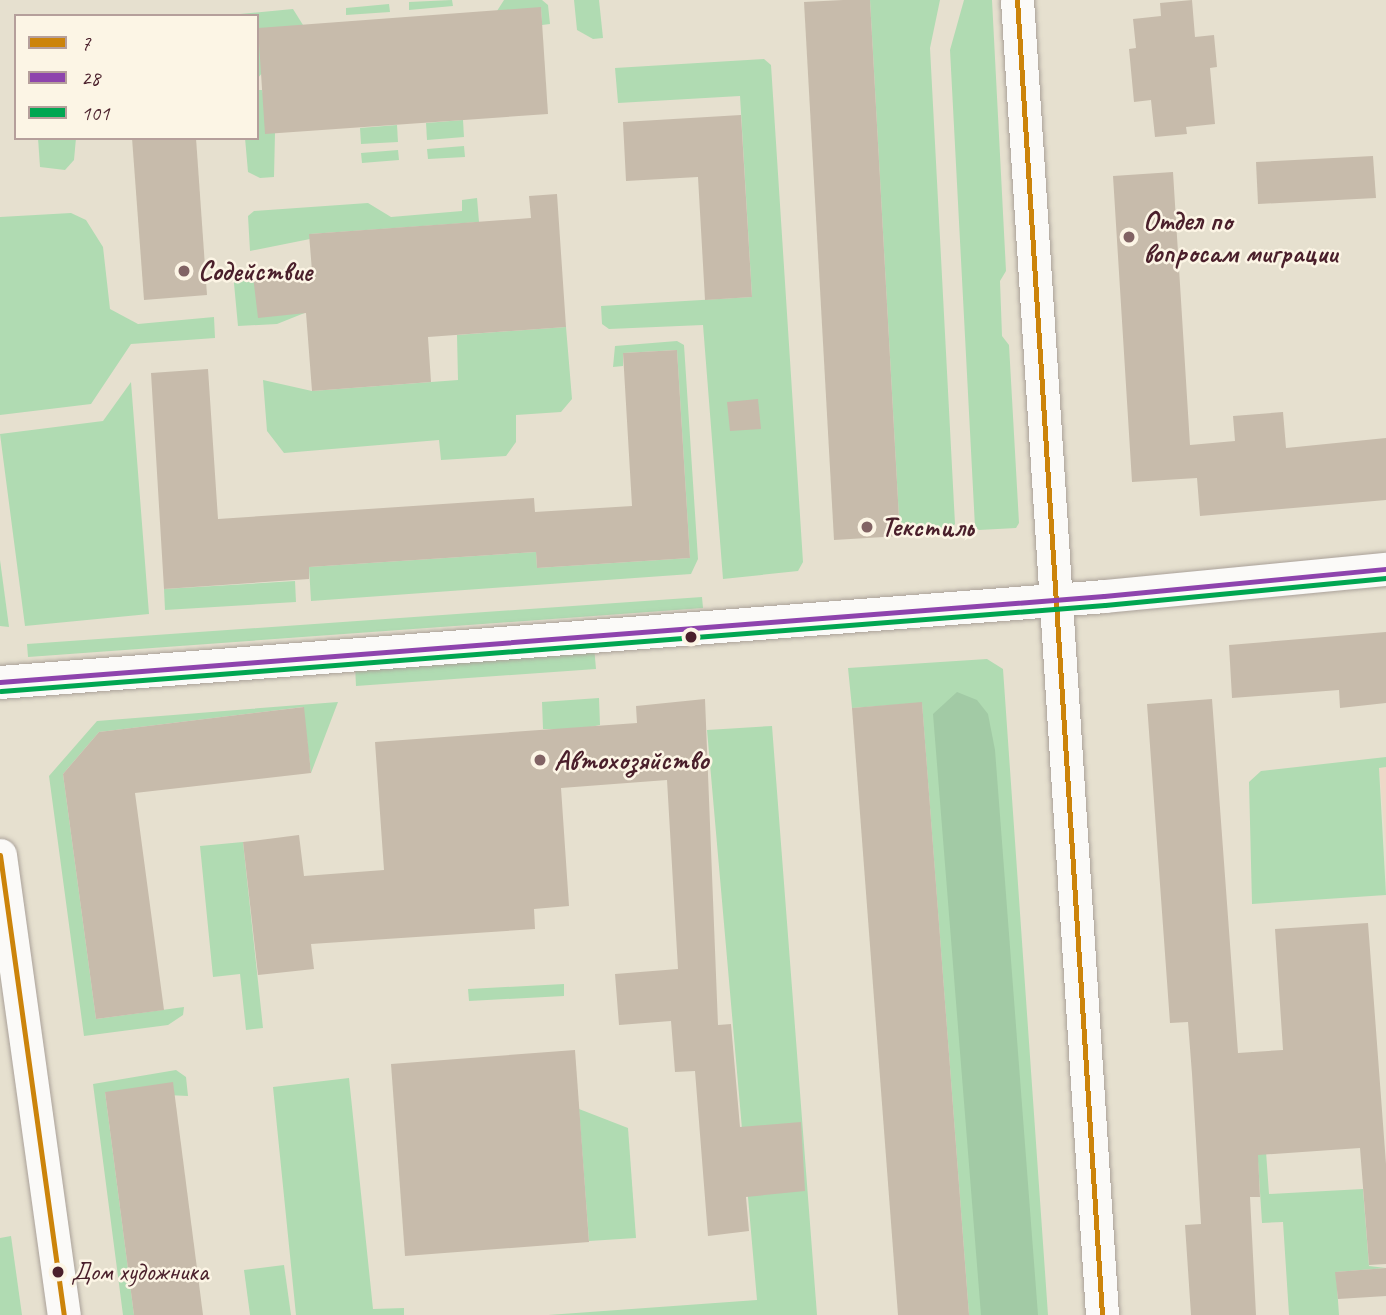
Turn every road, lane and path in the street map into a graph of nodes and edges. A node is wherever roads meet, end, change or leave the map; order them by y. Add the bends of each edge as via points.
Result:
1 (1017, 0) edge
2 (1386, 569) edge
3 (1058, 599) junction
4 (0, 682) edge
5 (0, 855) edge
6 (64, 1315) edge
7 (1102, 1315) edge

1 - 3 street
2 - 3 street
3 - 4 street
3 - 7 street
5 - 6 street

